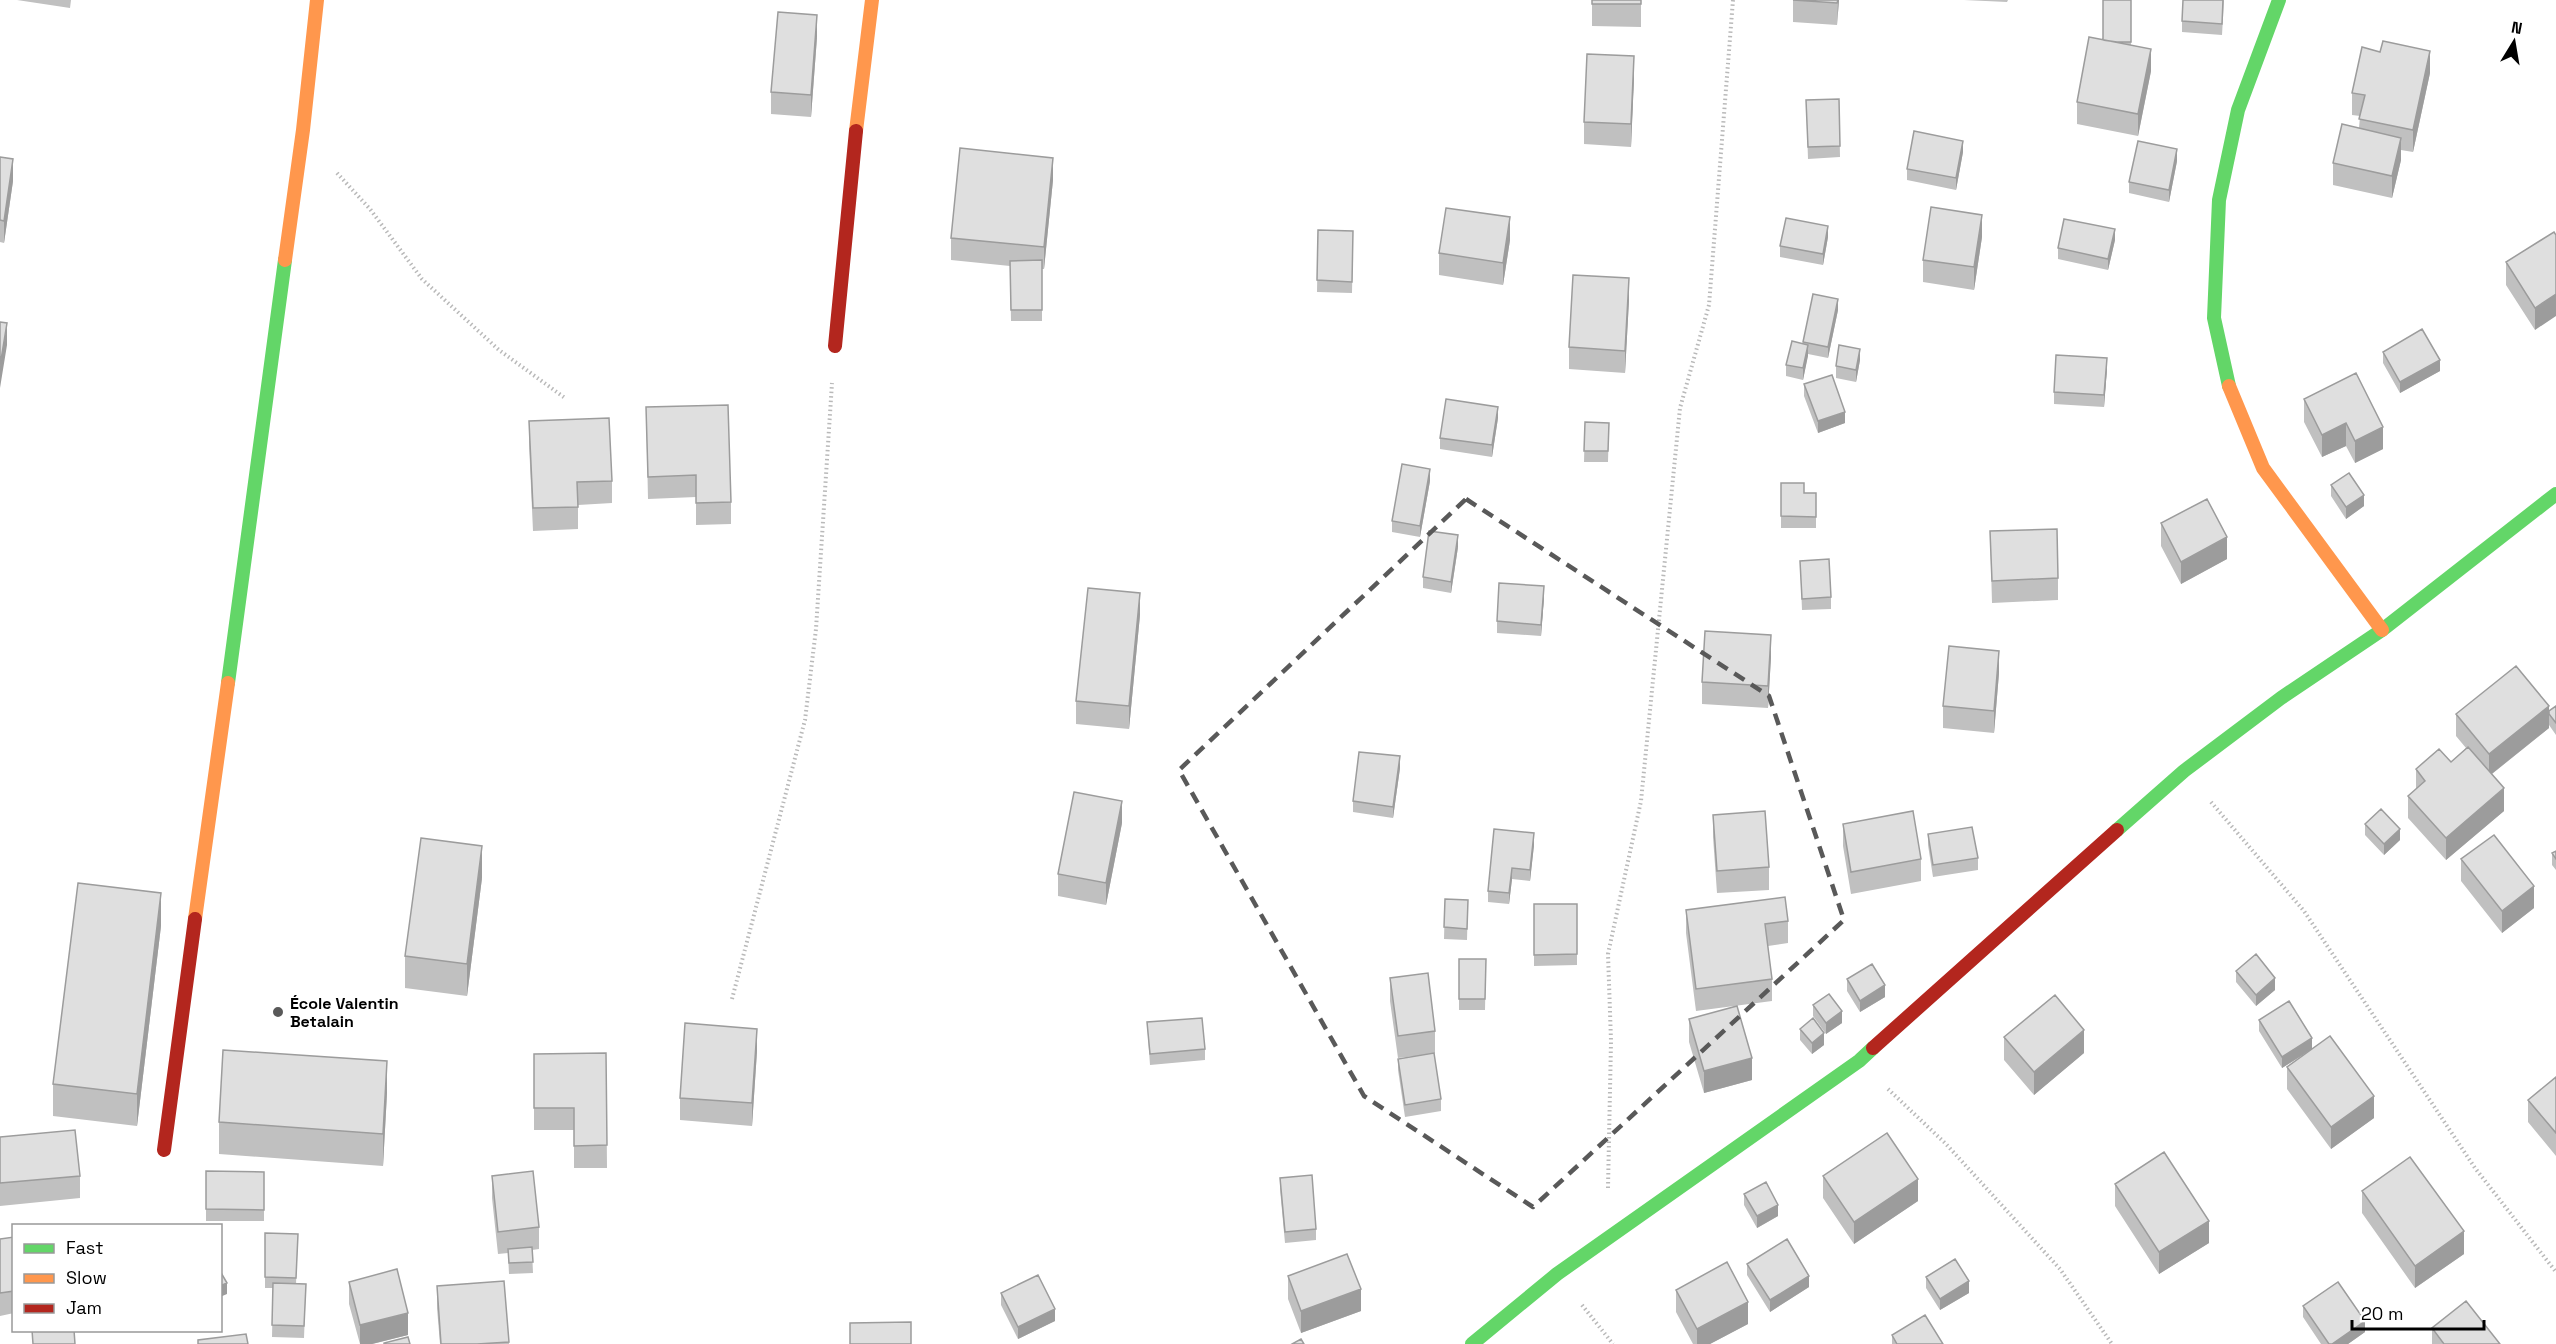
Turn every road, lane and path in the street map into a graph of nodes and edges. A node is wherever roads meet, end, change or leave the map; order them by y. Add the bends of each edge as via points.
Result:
1 (317, 0) edge
2 (872, 0) edge
3 (1732, 0) edge
4 (2279, 0) edge
5 (303, 130) junction
6 (835, 346) joint
7 (565, 398) dead end
8 (2556, 494) edge
9 (2382, 630) junction
10 (2184, 771) junction
11 (732, 999) dead end
12 (1859, 1061) junction
13 (164, 1150) dead end
14 (1607, 1191) dead end
15 (2556, 1272) edge
16 (1557, 1274) junction
17 (1472, 1344) edge
18 (1613, 1344) edge
19 (2112, 1344) edge

1 - 5 street
2 - 6 street via 848,192
3 - 14 path via 1709,305 1680,408 1641,801 1608,954 1611,1041
4 - 9 street via 2238,110 2219,200 2214,318 2230,389 2263,468
5 - 7 path via 422,279 499,350
5 - 13 street
6 - 11 path via 806,720
8 - 9 street
9 - 10 street via 2281,698
10 - 12 street
10 - 15 path via 2304,911 2475,1167
12 - 16 street
12 - 19 path via 1946,1144 2060,1269
16 - 17 street
16 - 18 path

